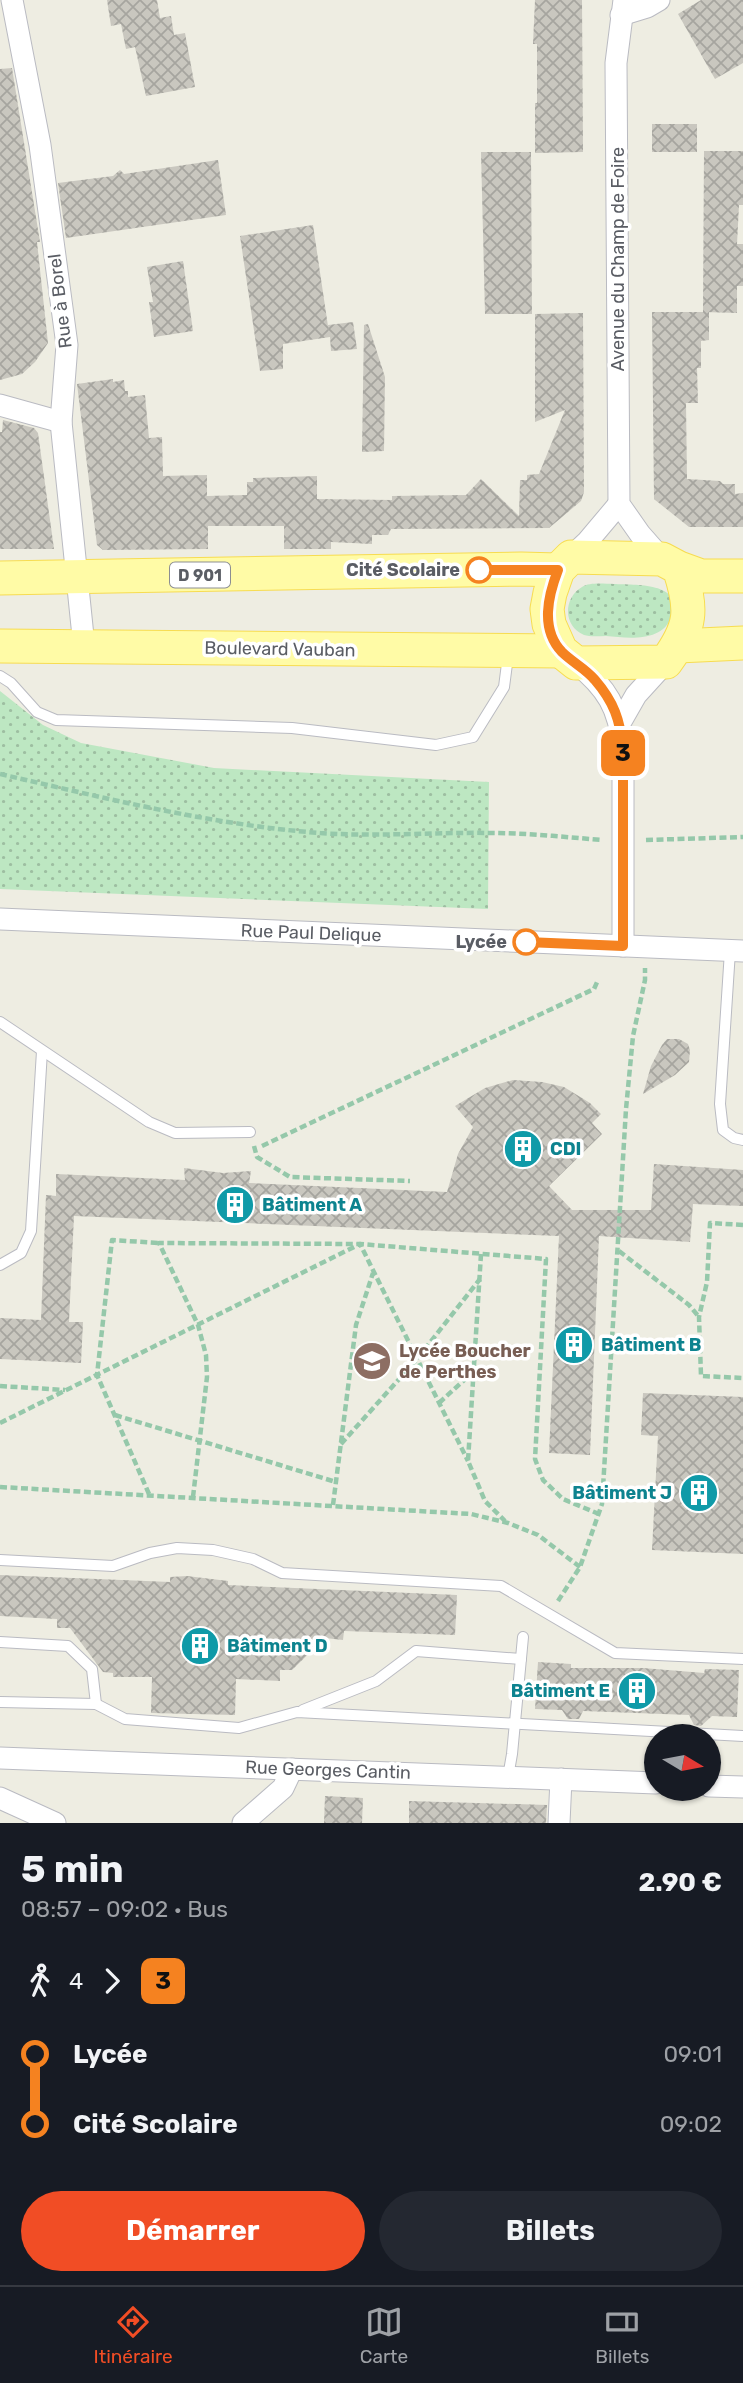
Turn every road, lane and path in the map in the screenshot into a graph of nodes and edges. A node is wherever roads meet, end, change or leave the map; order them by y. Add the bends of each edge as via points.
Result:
1 (12, 0) edge
2 (659, 0) edge
3 (622, 8) edge
4 (0, 405) edge
5 (61, 422) junction
6 (619, 504) junction
7 (670, 563) junction
8 (564, 564) junction
9 (743, 576) edge
10 (78, 577) junction
11 (0, 578) edge
12 (743, 643) edge
13 (0, 646) edge
14 (85, 646) junction
15 (509, 650) junction
16 (672, 654) junction
17 (568, 657) junction
18 (0, 676) edge
19 (620, 723) junction
20 (0, 774) edge
21 (743, 837) edge
22 (622, 841) junction
23 (0, 919) edge
24 (633, 947) junction
25 (737, 951) edge
26 (598, 980) dead end
27 (0, 1022) edge
28 (42, 1051) junction
29 (250, 1132) joint
30 (743, 1140) edge
31 (255, 1149) junction
32 (410, 1181) dead end
33 (743, 1225) edge
34 (159, 1243) junction
35 (360, 1244) junction
36 (618, 1251) junction
37 (481, 1254) junction
38 (0, 1265) edge
39 (373, 1272) junction
40 (480, 1279) junction
41 (699, 1317) junction
42 (198, 1325) junction
43 (417, 1359) junction
44 (474, 1372) junction
45 (97, 1375) junction
46 (743, 1378) edge
47 (0, 1386) edge
48 (66, 1390) junction
49 (439, 1403) junction
50 (114, 1414) junction
51 (0, 1423) edge
52 (200, 1439) junction
53 (341, 1445) junction
54 (468, 1461) junction
55 (337, 1482) junction
56 (0, 1487) edge
57 (149, 1494) junction
58 (193, 1497) junction
59 (333, 1505) junction
60 (598, 1514) junction
61 (508, 1523) junction
62 (0, 1560) edge
63 (580, 1567) junction
64 (550, 1614) junction
65 (523, 1636) dead end
66 (0, 1642) edge
67 (743, 1658) edge
68 (521, 1659) junction
69 (0, 1702) edge
70 (96, 1704) junction
71 (297, 1712) junction
72 (514, 1723) junction
73 (743, 1736) edge
74 (0, 1758) edge
75 (292, 1769) junction
76 (508, 1777) junction
77 (561, 1779) junction
78 (644, 1782) edge
79 (721, 1786) edge
80 (743, 1787) edge
81 (0, 1798) edge
82 (54, 1823) edge
83 (243, 1823) edge
84 (559, 1823) edge

1 - 5 street, Rue à Borel via 40,145 67,345
2 - 3 street via 647,7
3 - 6 street, Avenue du Champ de Foire via 616,63
4 - 5 street
5 - 10 street, Rue à Borel
6 - 7 street via 640,534
6 - 8 street
7 - 8 main road
7 - 9 main road via 701,576
7 - 16 main road via 686,589 689,617
8 - 10 main road, D 901 via 522,569
8 - 17 main road via 547,609 549,624
10 - 11 main road, D 901
10 - 14 street, Rue à Borel
12 - 16 main road
13 - 14 main road, Boulevard Vauban
14 - 15 main road, Boulevard Vauban
15 - 17 main road, Boulevard Vauban
15 - 18 lane via 504,688 473,737 436,745 292,728 56,720 37,712
16 - 17 main road
16 - 19 street via 636,695
17 - 19 street via 594,678
19 - 22 street
20 - 22 path via 205,817 317,833 491,833
21 - 22 path
22 - 24 street
23 - 24 street, Rue Paul Delique
24 - 25 street, Rue Paul Delique
24 - 36 path via 645,981 633,1036
25 - 30 lane via 720,1104 723,1130
26 - 31 path via 594,989
27 - 28 lane
28 - 29 lane via 149,1122 175,1133
28 - 38 lane via 31,1231 21,1253
29 - 31 path
31 - 32 path via 257,1157 289,1177
33 - 41 path via 710,1223 707,1282
34 - 35 path
34 - 42 path
34 - 45 path via 112,1240
35 - 37 path
35 - 39 path
35 - 42 path
36 - 41 path
36 - 60 path via 603,1504
37 - 40 path
37 - 60 path via 546,1259 536,1459 542,1480 563,1499
39 - 43 path
39 - 53 path via 356,1325
40 - 43 path
40 - 44 path
41 - 46 path via 701,1376
42 - 45 path
42 - 52 path via 207,1377
43 - 49 path
43 - 53 path
44 - 49 path
44 - 54 path
45 - 48 path
45 - 50 path
47 - 48 path
48 - 51 path
49 - 54 path
50 - 52 path
50 - 57 path
52 - 55 path
52 - 58 path
53 - 55 path
54 - 61 path via 485,1501
55 - 59 path
56 - 57 path
57 - 58 path
58 - 59 path
59 - 61 path via 471,1514
60 - 63 path
61 - 63 path via 538,1535
62 - 64 lane via 113,1566 177,1548 213,1550 253,1559 282,1573 501,1586
63 - 64 path
64 - 67 lane via 615,1653
65 - 68 lane
66 - 70 lane via 68,1646 92,1669
68 - 71 lane via 416,1651 376,1681
68 - 72 lane
69 - 70 lane
70 - 71 lane via 125,1718 239,1728
71 - 72 lane
72 - 73 lane
72 - 76 lane
74 - 75 street, Rue Georges Cantin
75 - 76 street, Rue Georges Cantin
75 - 83 street via 283,1788
76 - 77 street, Rue Georges Cantin
77 - 78 street, Rue Georges Cantin
77 - 84 street
79 - 80 street
81 - 82 street

